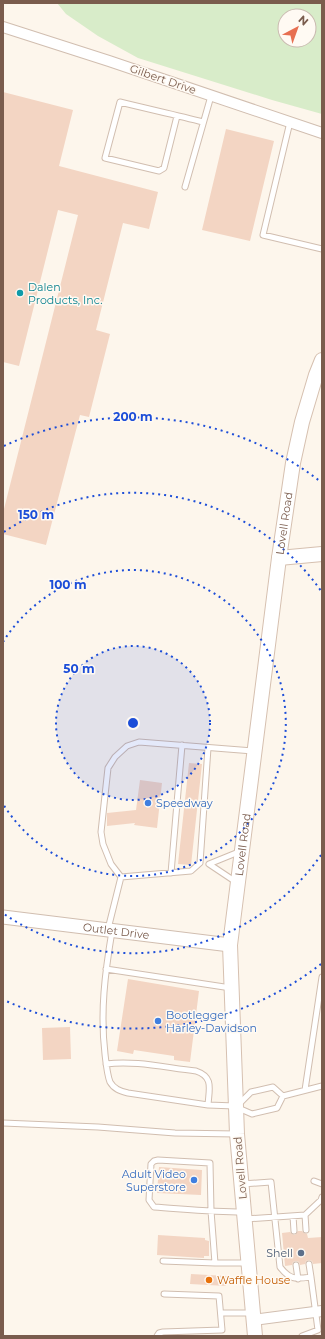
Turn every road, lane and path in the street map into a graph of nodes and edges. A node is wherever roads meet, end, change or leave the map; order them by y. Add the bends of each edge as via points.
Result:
1 (3, 27) edge
2 (211, 96) junction
3 (177, 116) junction
4 (203, 122) junction
5 (290, 122) junction
6 (322, 133) edge
7 (185, 187) dead end
8 (322, 249) edge
9 (322, 360) edge
10 (322, 554) edge
11 (279, 558) junction
12 (182, 745) junction
13 (208, 748) junction
14 (254, 751) junction
15 (242, 850) junction
16 (200, 863) junction
17 (209, 864) junction
18 (171, 873) junction
19 (122, 877) junction
20 (238, 883) junction
21 (3, 917) edge
22 (110, 930) junction
23 (230, 945) junction
24 (106, 967) junction
25 (322, 977) edge
26 (232, 988) junction
27 (106, 1064) junction
28 (322, 1086) edge
29 (305, 1090) junction
30 (283, 1096) junction
31 (208, 1105) junction
32 (236, 1106) junction
33 (3, 1123) edge
34 (237, 1134) junction
35 (314, 1181) dead end
36 (241, 1184) junction
37 (322, 1184) edge
38 (322, 1197) edge
39 (211, 1211) junction
40 (305, 1215) junction
41 (244, 1216) junction
42 (293, 1216) junction
43 (275, 1218) junction
44 (306, 1230) dead end
45 (294, 1231) dead end
46 (163, 1261) dead end
47 (215, 1262) junction
48 (248, 1263) junction
49 (309, 1264) dead end
50 (296, 1265) dead end
51 (311, 1277) junction
52 (298, 1279) junction
53 (164, 1294) dead end
54 (319, 1312) edge
55 (221, 1313) junction
56 (253, 1316) junction
57 (320, 1331) edge
58 (222, 1333) edge
59 (163, 1334) edge
60 (157, 1336) edge
61 (255, 1336) edge
62 (302, 1336) edge

1 - 2 street, Gilbert Drive
2 - 4 lane
2 - 5 street, Gilbert Drive
3 - 3 lane via 120,102 105,158 159,171 164,168
3 - 4 lane
4 - 7 lane
5 - 6 street, Gilbert Drive
5 - 8 lane via 264,235
9 - 11 main road, Lovell Road via 302,422 293,463
10 - 11 main road
11 - 14 main road, Lovell Road
12 - 13 lane
12 - 18 lane
12 - 19 lane via 139,742 127,746 115,756 108,768 101,832 111,864
13 - 14 lane
13 - 16 lane
14 - 15 main road, Lovell Road
15 - 17 lane
15 - 20 main road, Lovell Road
16 - 17 lane
16 - 18 lane via 191,871
17 - 20 lane
18 - 19 lane
19 - 22 lane
20 - 23 main road, Lovell Road
21 - 22 street, Outlet Drive
22 - 23 street, Outlet Drive
22 - 24 lane
23 - 26 main road, Lovell Road
24 - 26 lane
24 - 27 lane via 103,1006
25 - 29 lane
26 - 32 main road, Lovell Road
27 - 31 lane via 111,1082 117,1090
27 - 31 lane via 133,1064 202,1073 209,1081
28 - 29 lane
29 - 30 lane
30 - 32 lane via 277,1108 252,1114
30 - 32 lane via 273,1086 251,1092
31 - 32 lane
32 - 34 main road, Lovell Road
33 - 34 lane
34 - 36 main road, Lovell Road
35 - 37 lane
36 - 41 main road, Lovell Road
36 - 43 lane via 271,1182
38 - 40 lane
39 - 39 lane via 154,1207 149,1200 151,1164 158,1160 210,1164
39 - 41 lane
39 - 47 lane
40 - 42 lane
40 - 44 lane
41 - 43 lane
41 - 48 main road, Lovell Road
42 - 43 lane
42 - 45 lane
43 - 52 lane via 280,1266 285,1273
46 - 47 lane
47 - 48 lane
48 - 56 main road, Lovell Road
49 - 51 lane
50 - 52 lane
51 - 52 lane
51 - 54 lane
53 - 55 lane via 220,1296
54 - 56 street
54 - 57 lane
55 - 56 lane
55 - 58 lane
56 - 61 main road, Lovell Road
57 - 62 lane
58 - 59 lane
59 - 60 lane via 159,1333

